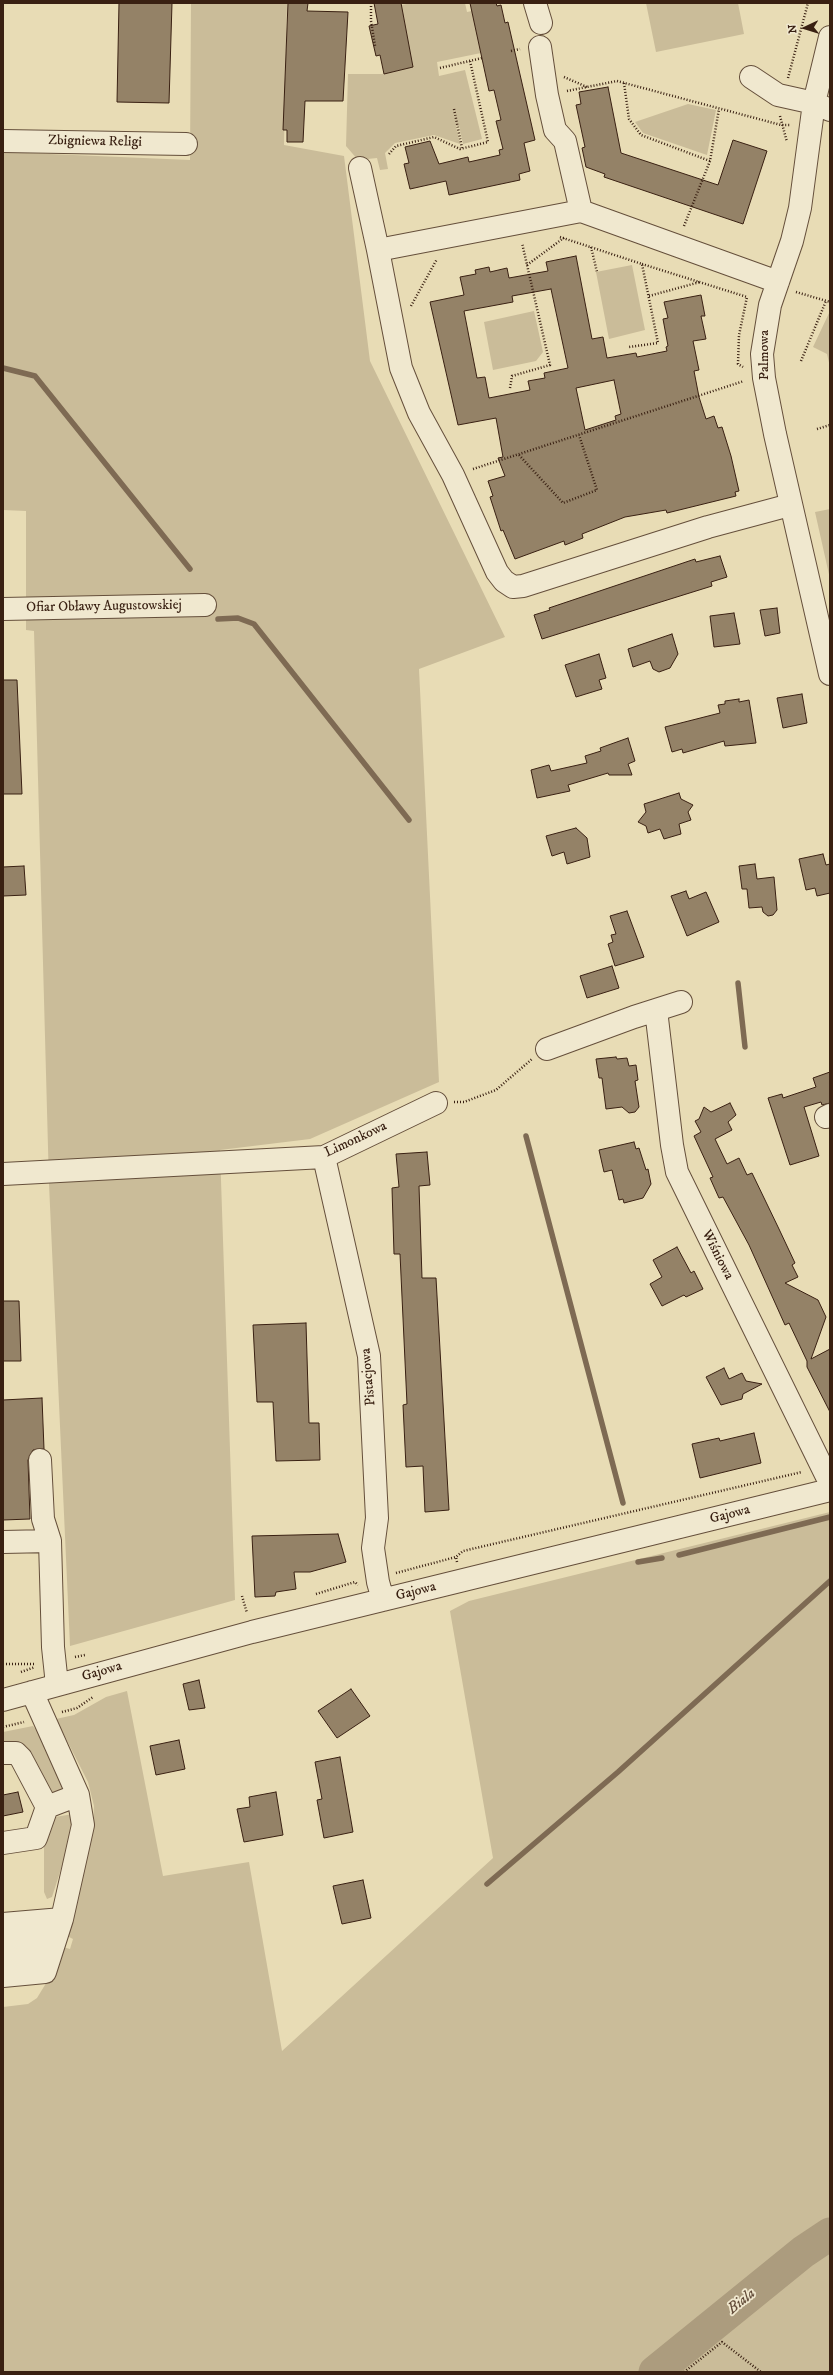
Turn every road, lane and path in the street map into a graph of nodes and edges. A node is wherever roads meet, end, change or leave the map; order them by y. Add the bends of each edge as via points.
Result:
1 (371, 3) edge
2 (808, 3) edge
3 (830, 37) edge
4 (375, 46) dead end
5 (540, 47) dead end
6 (482, 58) dead end
7 (470, 61) junction
8 (440, 68) dead end
9 (560, 75) dead end
10 (751, 77) dead end
11 (624, 83) junction
12 (588, 87) junction
13 (547, 95) junction
14 (783, 96) junction
15 (822, 106) edge
16 (454, 109) dead end
17 (719, 109) junction
18 (3, 141) edge
19 (186, 144) dead end
20 (462, 148) junction
21 (389, 154) dead end
22 (710, 161) junction
23 (360, 168) dead end
24 (580, 211) junction
25 (684, 226) dead end
26 (522, 242) dead end
27 (591, 246) junction
28 (378, 250) junction
29 (438, 258) dead end
30 (642, 264) junction
31 (527, 265) junction
32 (597, 272) dead end
33 (701, 282) junction
34 (786, 287) junction
35 (649, 296) junction
36 (826, 301) junction
37 (830, 302) edge
38 (412, 312) dead end
39 (629, 347) dead end
40 (801, 361) dead end
41 (745, 369) dead end
42 (745, 375) dead end
43 (510, 388) dead end
44 (830, 425) edge
45 (817, 429) dead end
46 (579, 435) junction
47 (519, 454) junction
48 (483, 466) dead end
49 (790, 505) junction
50 (205, 604) dead end
51 (3, 609) edge
52 (830, 674) edge
53 (681, 1002) dead end
54 (656, 1010) junction
55 (547, 1049) joint
56 (436, 1103) joint
57 (324, 1157) junction
58 (3, 1174) edge
59 (40, 1460) dead end
60 (827, 1476) edge
61 (830, 1490) edge
62 (50, 1541) junction
63 (3, 1542) edge
64 (463, 1551) dead end
65 (383, 1600) junction
66 (3, 1664) edge
67 (37, 1664) dead end
68 (57, 1685) junction
69 (32, 1692) junction
70 (3, 1700) edge
71 (3, 1753) edge
72 (78, 1795) junction
73 (47, 1807) junction
74 (3, 1844) edge
75 (3, 1924) edge
76 (56, 1937) junction
77 (3, 1940) edge
78 (3, 1959) edge
79 (3, 1976) edge
80 (684, 2372) edge
81 (761, 2372) edge

1 - 4 path
2 - 14 path
3 - 15 street, Palmowa
5 - 13 street
6 - 7 path
7 - 8 path
7 - 20 path via 488,142
9 - 12 path
10 - 14 street
11 - 12 path via 617,81
11 - 17 path
11 - 22 path via 629,119 641,135
12 - 13 path
13 - 24 street via 555,130 565,141
14 - 15 street
14 - 17 path via 779,110 781,125
15 - 34 street, Palmowa
16 - 20 path
17 - 22 path
18 - 19 street, Zbigniewa Religi
20 - 21 path via 434,137 396,146
22 - 25 path
23 - 28 street
24 - 28 street
24 - 34 street
26 - 31 path
27 - 30 path
27 - 31 path via 566,237
27 - 32 path
28 - 49 street via 401,368 419,412 453,476 497,572 513,587 708,527
29 - 38 path via 411,304
30 - 33 path
30 - 35 path
31 - 43 path via 550,365 512,376
33 - 35 path
33 - 41 path via 747,297 739,335 738,364
34 - 36 path
34 - 49 street, Palmowa via 766,322 763,366 767,399
35 - 39 path via 658,343
36 - 37 path
36 - 40 path
42 - 46 path via 746,381
44 - 45 path
46 - 47 path
46 - 47 path via 597,490 562,503
47 - 48 path
49 - 52 street, Palmowa
50 - 51 street, Ofiar Obławy Augustowskiej
53 - 54 street
54 - 55 street
54 - 60 street, Wiśniowa via 673,1154 678,1172
55 - 56 path via 522,1066 496,1090 464,1102
56 - 57 street, Limonkowa
57 - 58 street, Limonkowa
57 - 65 street, Pistacjowa via 370,1356 377,1518 373,1548
59 - 62 street via 43,1520
60 - 64 path
61 - 65 street, Gajowa
62 - 63 street
62 - 68 street
65 - 68 street, Gajowa via 175,1652
66 - 67 path
68 - 69 street, Gajowa
69 - 70 street, Gajowa
69 - 72 street
71 - 73 street via 16,1753 22,1758
72 - 73 street
72 - 76 street via 84,1825
73 - 74 street via 36,1838
75 - 76 street
76 - 77 street
76 - 78 street
76 - 79 street via 46,1972
80 - 81 path via 722,2342

